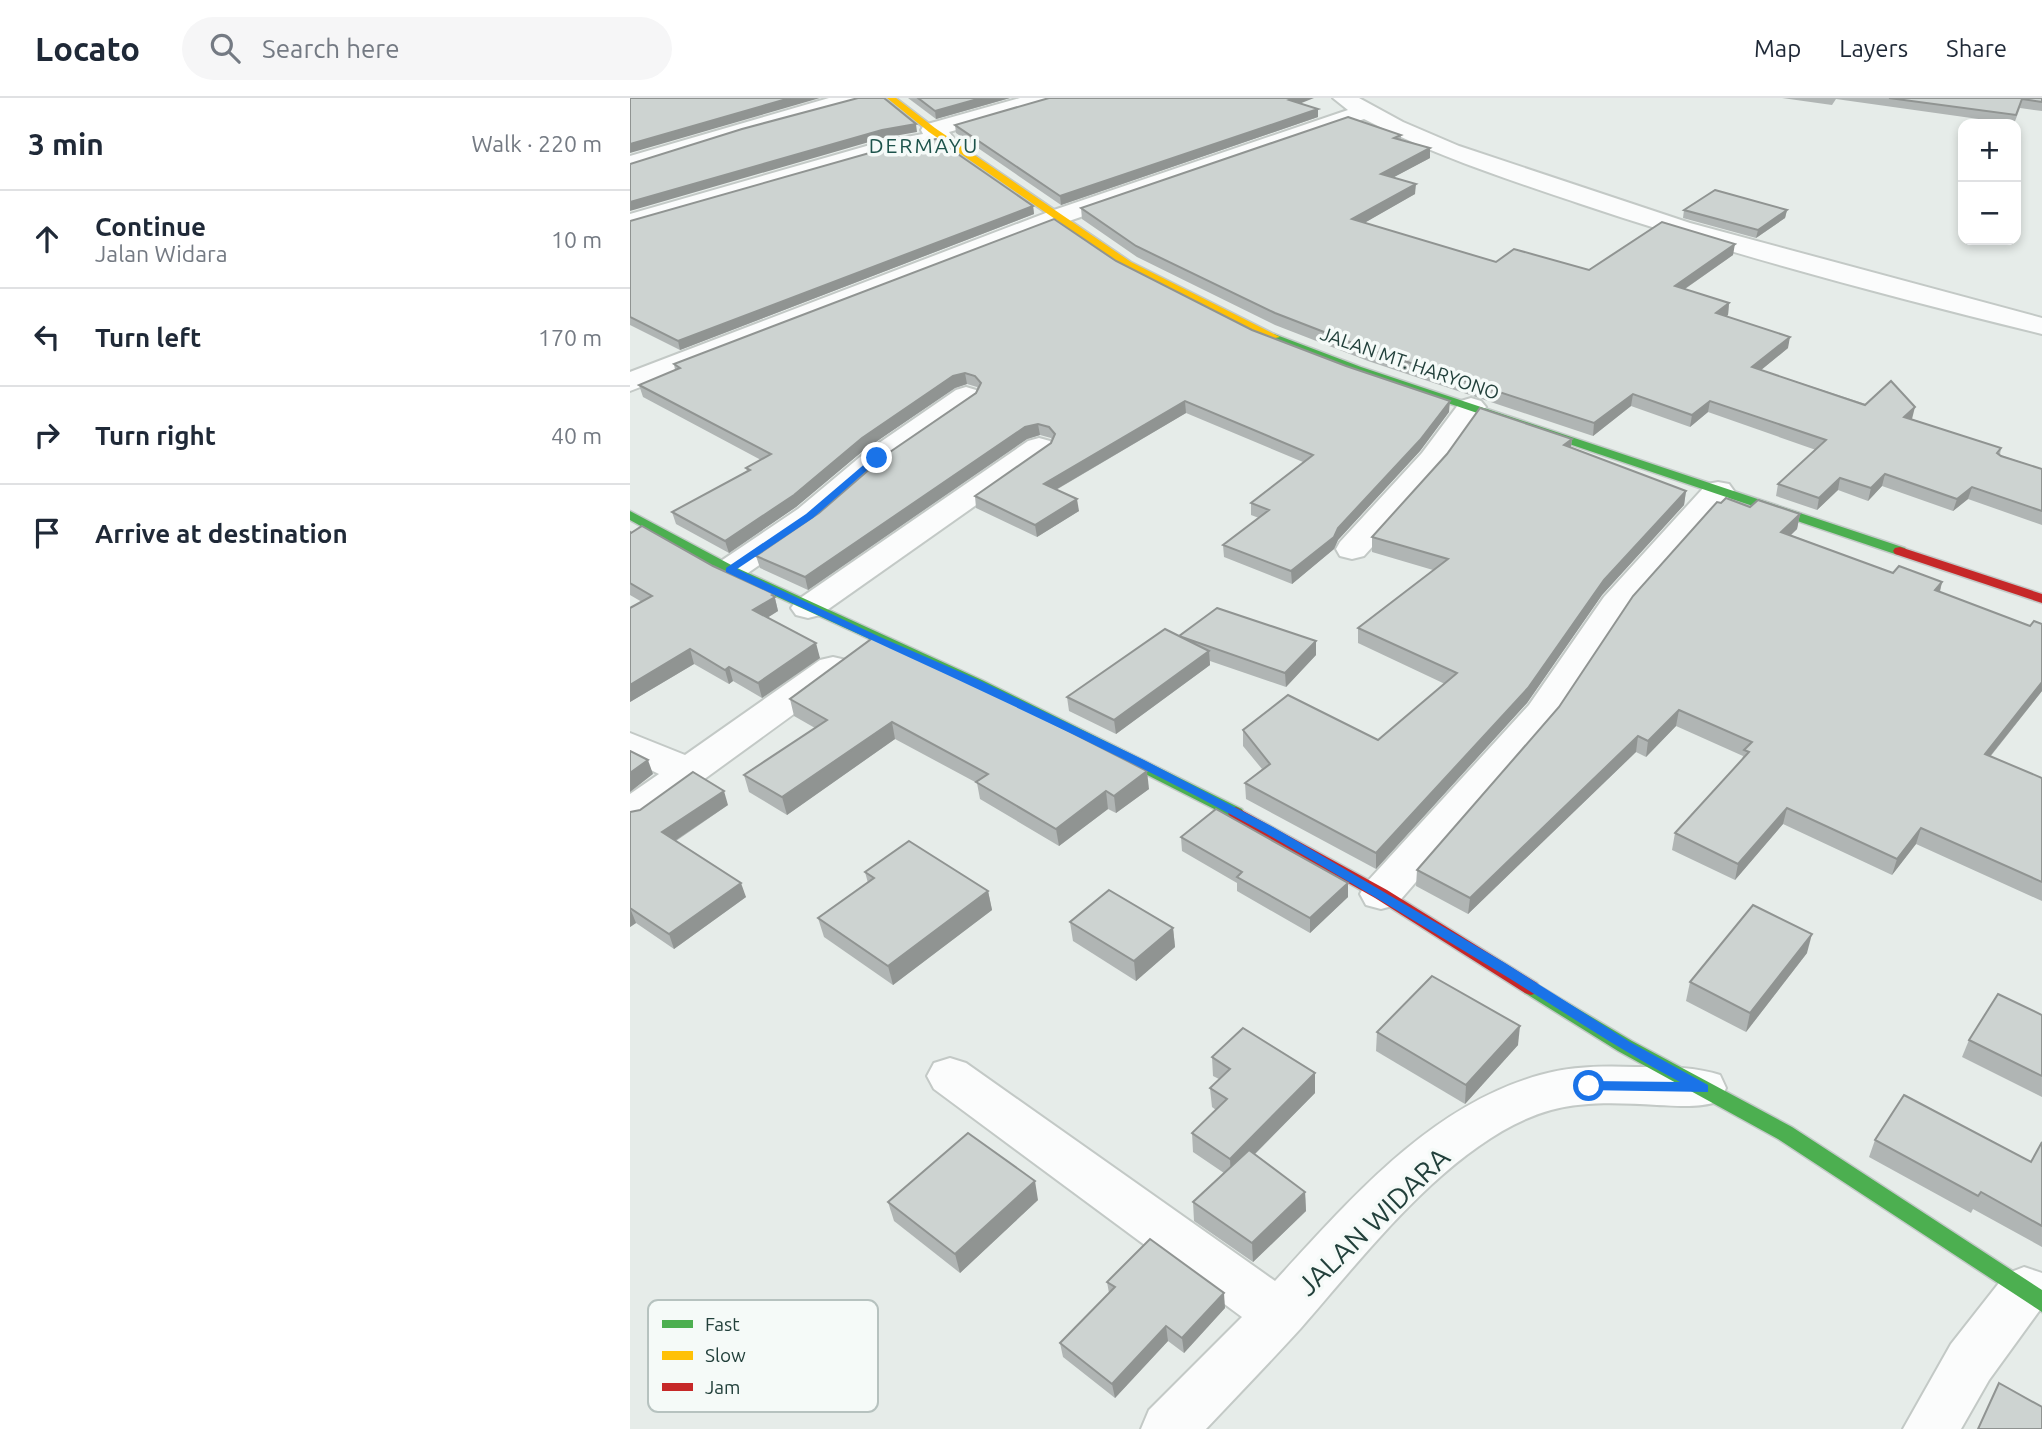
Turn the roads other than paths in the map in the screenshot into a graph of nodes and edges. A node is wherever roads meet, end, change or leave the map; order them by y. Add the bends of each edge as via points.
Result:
1 (853, 98) edge
2 (891, 98) edge
3 (1043, 98) edge
4 (1354, 105) edge
5 (937, 133) junction
6 (630, 163) edge
7 (1054, 211) junction
8 (630, 222) edge
9 (2042, 326) edge
10 (630, 362) edge
11 (630, 382) edge
12 (966, 396) edge
13 (1471, 407) junction
14 (1040, 447) edge
15 (1718, 491) junction
16 (630, 515) edge
17 (1352, 549) dead end
18 (730, 570) junction
19 (2042, 599) edge
20 (808, 608) junction
21 (874, 638) junction
22 (630, 745) edge
23 (688, 772) junction
24 (630, 813) edge
25 (1381, 894) junction
26 (950, 1076) dead end
27 (1703, 1088) junction
28 (2033, 1296) edge
29 (1279, 1314) junction
30 (1169, 1429) edge
31 (1931, 1429) edge

1 - 6 street
2 - 5 main road, JALAN MT. HARYONO
3 - 5 street
4 - 7 street
4 - 9 street via 1476,160 1674,228
5 - 7 main road, JALAN MT. HARYONO
5 - 8 street
7 - 10 street
7 - 11 street
7 - 13 main road, JALAN MT. HARYONO via 1127,264 1264,333
12 - 18 street
13 - 15 main road, JALAN MT. HARYONO
13 - 17 street via 1433,460
14 - 20 street
15 - 19 main road, JALAN MT. HARYONO
15 - 25 street via 1616,604 1542,713
16 - 18 main road
18 - 20 main road
20 - 21 main road
21 - 23 street
21 - 25 main road via 1140,763
22 - 23 street
23 - 24 street
25 - 27 main road via 1625,1046
26 - 29 street
27 - 28 main road via 1785,1133
27 - 29 street, JALAN WIDARA via 1589,1086 1540,1094 1486,1119 1426,1161
28 - 31 street via 1970,1362
29 - 30 street, JALAN WIDARA

